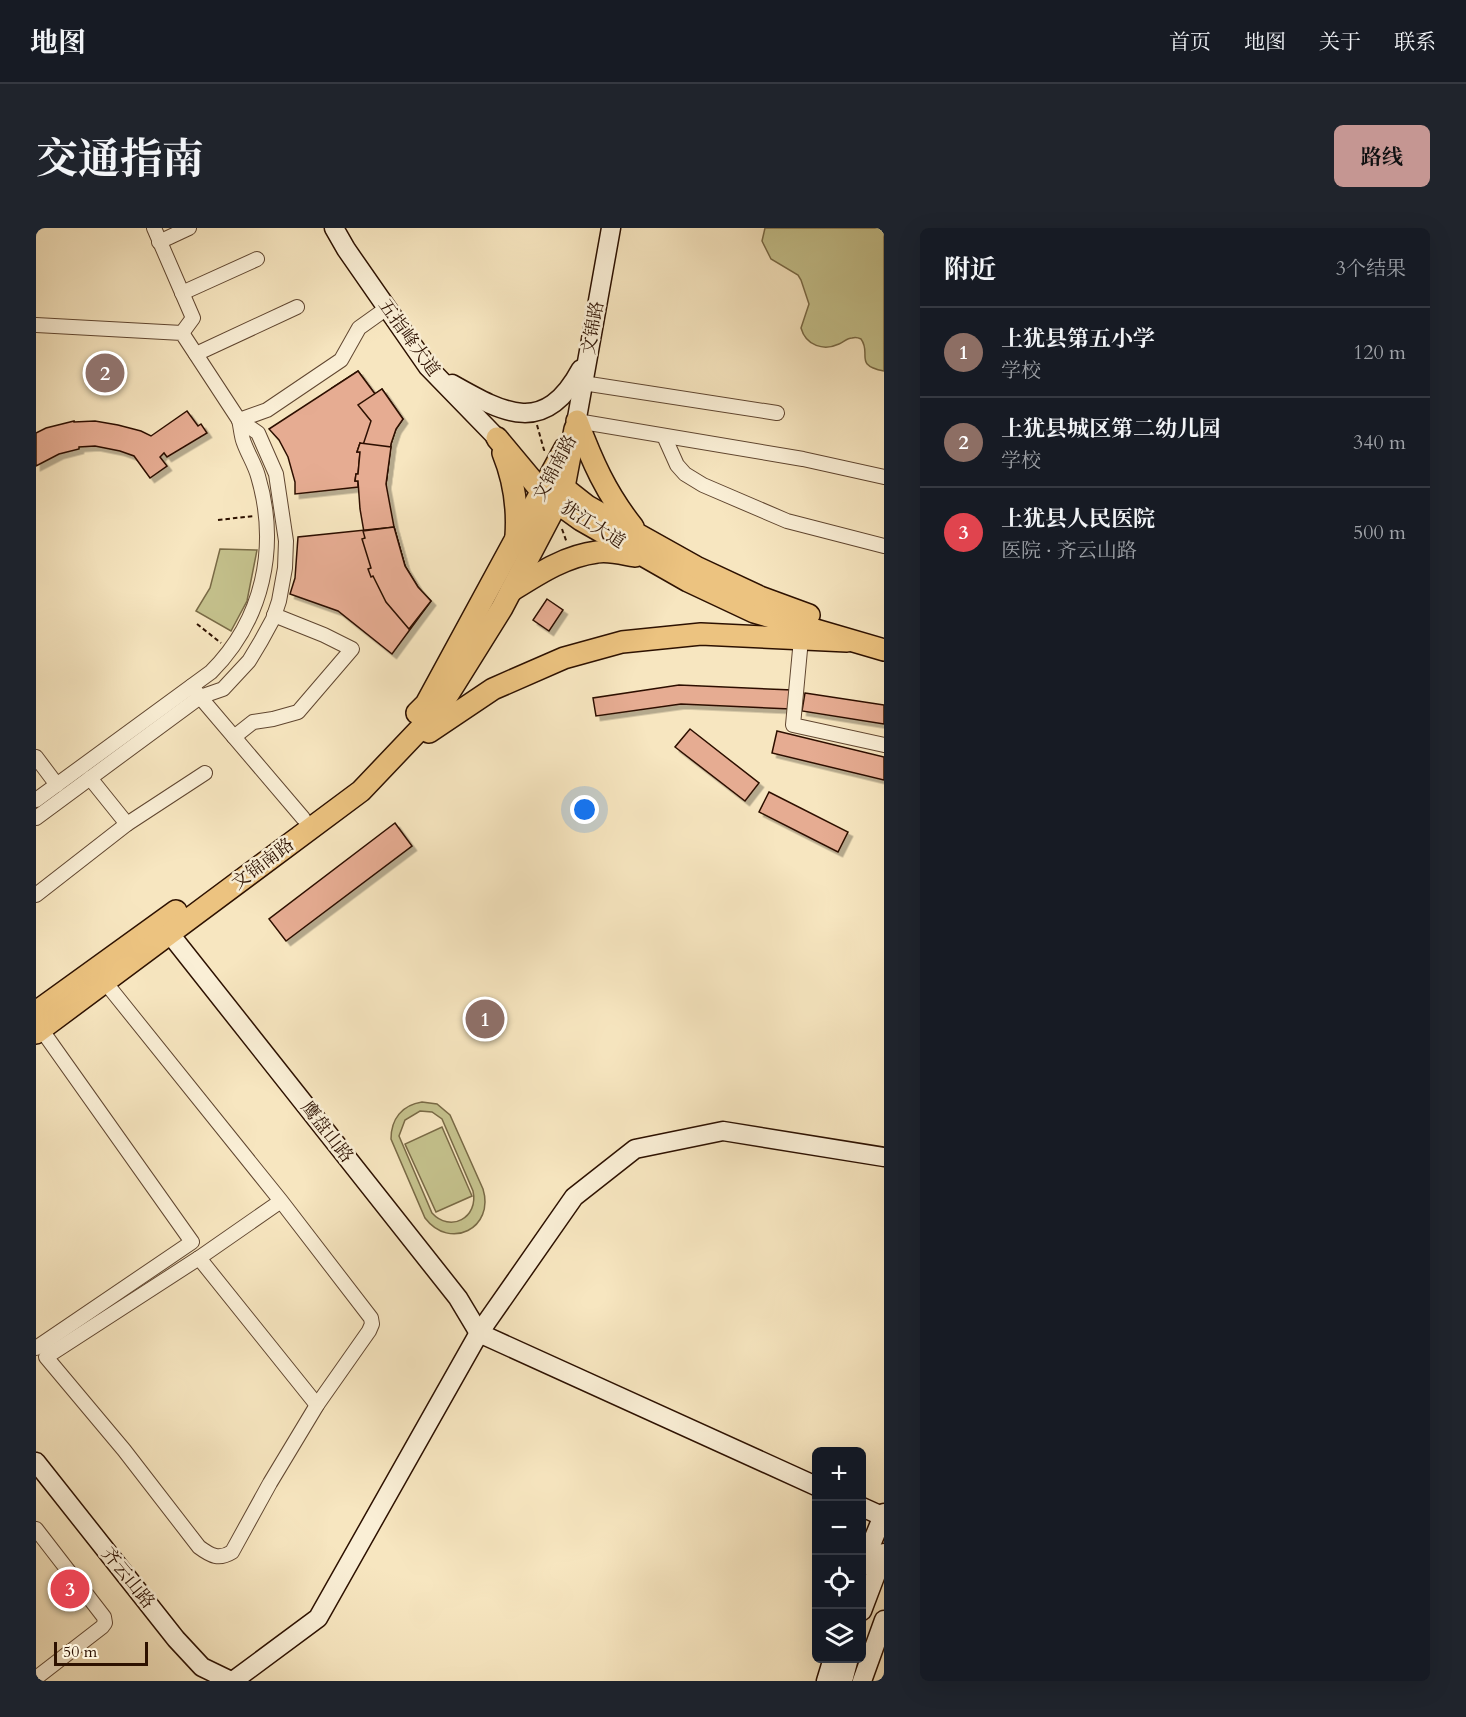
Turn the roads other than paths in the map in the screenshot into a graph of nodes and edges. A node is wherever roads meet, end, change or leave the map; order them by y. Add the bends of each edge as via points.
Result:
1 (154, 228) edge
2 (189, 228) edge
3 (334, 228) edge
4 (611, 228) edge
5 (159, 242) junction
6 (257, 259) dead end
7 (182, 293) junction
8 (297, 307) dead end
9 (387, 308) junction
10 (36, 325) edge
11 (182, 333) junction
12 (196, 354) junction
13 (589, 354) junction
14 (434, 374) junction
15 (583, 383) junction
16 (777, 412) dead end
17 (239, 420) junction
18 (576, 425) junction
19 (664, 436) junction
20 (497, 438) junction
21 (272, 465) junction
22 (256, 470) junction
23 (884, 477) edge
24 (553, 490) junction
25 (641, 536) junction
26 (515, 541) junction
27 (884, 546) edge
28 (646, 557) junction
29 (511, 591) junction
30 (256, 602) junction
31 (275, 612) junction
32 (884, 638) edge
33 (801, 639) junction
34 (847, 641) junction
35 (233, 648) junction
36 (884, 650) edge
37 (252, 657) junction
38 (196, 691) junction
39 (234, 737) junction
40 (884, 745) edge
41 (398, 752) junction
42 (36, 757) edge
43 (205, 773) dead end
44 (90, 778) junction
45 (57, 785) junction
46 (36, 800) edge
47 (36, 818) edge
48 (303, 818) junction
49 (127, 824) junction
50 (36, 895) edge
51 (170, 934) junction
52 (105, 982) junction
53 (38, 1025) edge
54 (884, 1157) edge
55 (281, 1201) junction
56 (199, 1258) junction
57 (479, 1333) junction
58 (36, 1348) edge
59 (317, 1405) junction
60 (36, 1462) edge
61 (812, 1484) edge
62 (866, 1509) edge
63 (883, 1515) edge
64 (36, 1529) edge
65 (874, 1564) edge
66 (862, 1609) edge
67 (884, 1620) edge
68 (831, 1663) edge
69 (848, 1663) edge
70 (36, 1678) edge
71 (232, 1681) edge
72 (826, 1681) edge
73 (843, 1681) edge
74 (862, 1681) edge

1 - 5 street
2 - 5 street
3 - 9 street, 五指峰大道
4 - 13 street, 文锦路
5 - 7 street
6 - 7 street
7 - 11 street via 193,318
8 - 12 street
9 - 14 street, 五指峰大道
9 - 17 street via 359,328 341,360 267,410
10 - 11 street
11 - 12 street
12 - 17 street
13 - 14 street via 571,387 556,402 534,412 512,413 490,405
13 - 15 street, 文锦路
14 - 20 street, 五指峰大道
15 - 16 street
15 - 18 street, 文锦路
17 - 21 street via 258,433
17 - 22 street
18 - 19 street
18 - 24 main road, 文锦南路
18 - 25 main road via 614,503
19 - 23 street
19 - 27 street via 677,465 703,485 787,521
20 - 24 main road, 犹江大道
20 - 26 main road via 514,488 518,512
21 - 22 street
21 - 31 street via 286,540 285,568
22 - 30 street via 266,514 266,555
24 - 25 main road, 犹江大道
24 - 26 main road, 文锦南路
24 - 28 main road, 犹江大道 via 581,520
24 - 29 main road, 文锦南路
25 - 32 main road, 犹江大道 via 760,597
26 - 48 main road, 文锦南路 via 426,704 354,781
28 - 29 main road via 599,551 574,557 549,567
28 - 34 main road, 犹江大道 via 688,582 754,612
29 - 41 main road, 文锦南路 via 439,709
30 - 31 street
30 - 35 street
31 - 37 street
31 - 39 street via 352,649 298,712 254,722
33 - 34 main road
33 - 40 street via 793,725
33 - 41 main road via 701,634 612,644 564,658 493,689
34 - 36 main road, 犹江大道
35 - 37 street
35 - 38 street
37 - 38 street via 223,689
38 - 39 street
38 - 44 street
38 - 45 street
39 - 48 street
41 - 51 main road, 文锦南路 via 361,791
42 - 45 street
43 - 49 street
44 - 47 street
44 - 49 street
45 - 46 street
48 - 53 main road, 文锦南路
49 - 50 street
51 - 52 main road, 文锦南路
51 - 57 street, 鹰盘山路 via 458,1298
52 - 53 main road, 文锦南路
52 - 55 street
53 - 58 street via 192,1242
54 - 57 street via 723,1131 635,1149 574,1197
55 - 56 street
55 - 59 street via 367,1312 372,1324
56 - 59 street
56 - 59 street via 46,1357 199,1547 215,1557 232,1552
57 - 61 street
57 - 71 street via 318,1618
60 - 71 street, 齐云山路 via 176,1639 202,1667
62 - 63 street
63 - 65 street
64 - 70 street via 105,1623
65 - 66 street
67 - 74 street
68 - 72 street
69 - 73 street

